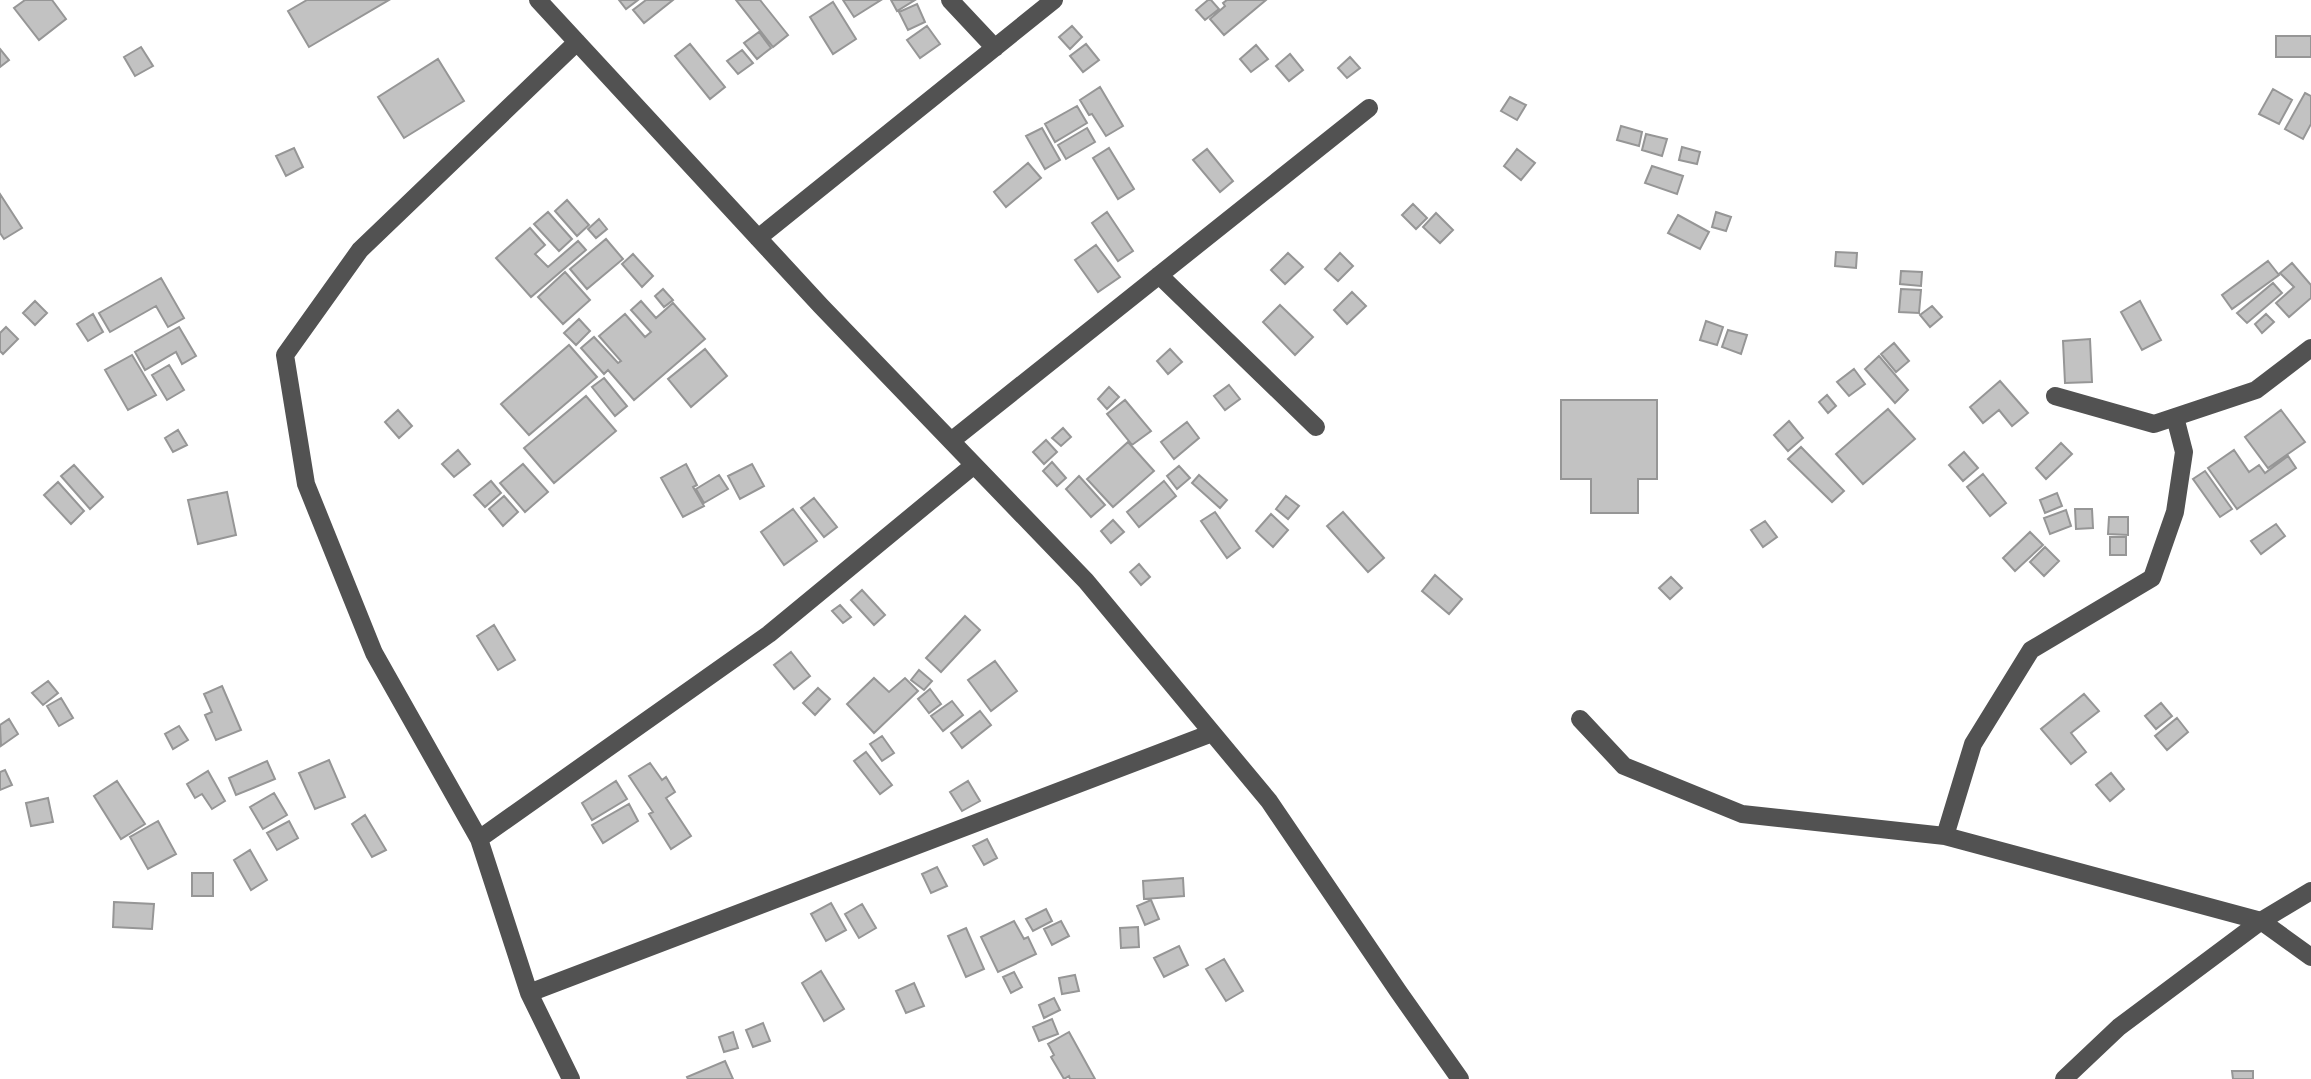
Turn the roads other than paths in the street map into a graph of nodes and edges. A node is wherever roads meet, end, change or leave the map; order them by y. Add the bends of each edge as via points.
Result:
1 (538, 0) edge
2 (950, 0) edge
3 (1054, 0) edge
4 (577, 42) junction
5 (995, 48) junction
6 (1369, 108) dead end
7 (758, 238) junction
8 (1160, 275) junction
9 (2311, 348) edge
10 (2055, 396) dead end
11 (2175, 417) junction
12 (1316, 427) dead end
13 (951, 441) junction
14 (974, 465) junction
15 (1580, 719) dead end
16 (1212, 733) junction
17 (1945, 836) junction
18 (479, 839) junction
19 (2311, 891) edge
20 (2261, 921) junction
21 (2311, 957) edge
22 (528, 993) junction
23 (571, 1079) edge
24 (1460, 1079) edge
25 (2064, 1079) edge

1 - 4 street
2 - 5 street
3 - 5 street
4 - 7 street
4 - 18 street via 360,250 285,355 306,484 368,640
5 - 7 street
6 - 8 street
7 - 13 street
8 - 12 street
8 - 13 street
9 - 11 street via 2256,390
10 - 11 street via 2154,424
11 - 17 street via 2184,452 2175,512 2152,578 2031,650 1973,744
13 - 14 street
14 - 16 street via 1086,581
14 - 18 street via 769,634
15 - 17 street via 1624,766 1742,814
16 - 22 street
16 - 24 street via 1269,801
17 - 20 street
18 - 22 street
19 - 20 street
20 - 21 street
20 - 25 street via 2119,1027
22 - 23 street

